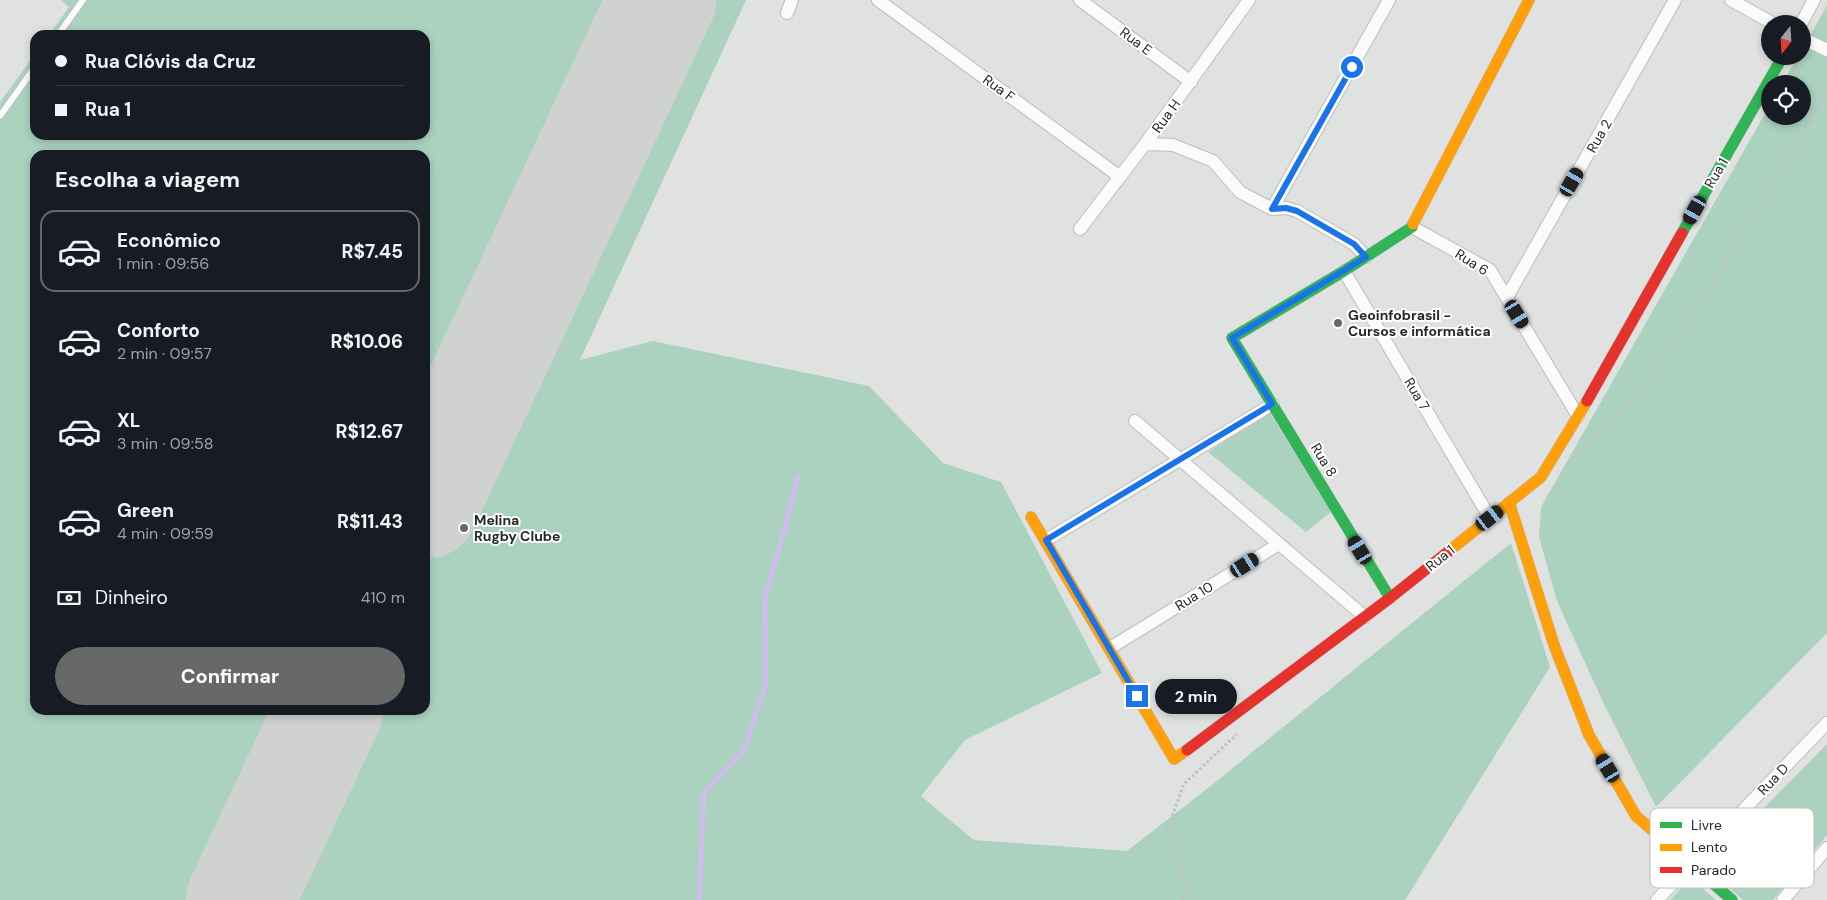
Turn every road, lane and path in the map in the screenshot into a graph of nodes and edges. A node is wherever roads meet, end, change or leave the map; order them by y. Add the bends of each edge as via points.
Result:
1 (82, 0) edge
2 (792, 0) edge
3 (878, 0) edge
4 (1080, 0) edge
5 (1249, 0) edge
6 (1389, 0) edge
7 (1528, 0) edge
8 (1675, 0) edge
9 (1731, 0) edge
10 (1814, 0) edge
11 (786, 13) dead end
12 (1806, 15) edge
13 (1761, 17) edge
14 (61, 30) edge
15 (1811, 42) edge
16 (1827, 50) edge
17 (1778, 65) edge
18 (30, 74) edge
19 (1191, 82) junction
20 (0, 116) edge
21 (1145, 144) junction
22 (1120, 177) junction
23 (1272, 209) junction
24 (1412, 227) junction
25 (1080, 229) dead end
26 (1366, 257) junction
27 (1344, 271) junction
28 (1507, 297) junction
29 (1272, 404) junction
30 (1578, 416) junction
31 (1135, 422) dead end
32 (1181, 460) junction
33 (1509, 502) junction
34 (1031, 517) dead end
35 (1490, 518) junction
36 (1046, 540) junction
37 (1278, 544) junction
38 (1390, 598) junction
39 (1365, 617) junction
40 (1110, 648) junction
41 (1827, 723) edge
42 (1746, 808) edge
43 (1650, 828) edge
44 (1827, 848) edge
45 (1814, 863) edge
46 (1669, 888) edge
47 (1718, 888) edge
48 (1793, 888) edge
49 (1657, 900) edge
50 (1732, 900) edge
51 (1783, 900) edge

1 - 14 lane
2 - 11 street
3 - 22 street, Rua F
4 - 19 street, Rua E
5 - 19 street, Rua H
6 - 23 street
7 - 24 street
8 - 28 street, Rua 2
9 - 13 street
10 - 12 street
15 - 16 street
17 - 30 street, Rua 1
18 - 20 lane
19 - 21 street, Rua H
21 - 22 street, Rua H
21 - 23 street via 1173,145 1212,161 1240,192
22 - 25 street, Rua H
23 - 26 street via 1297,211 1354,244
24 - 26 street
24 - 28 street, Rua 6 via 1490,270
26 - 27 street
27 - 29 street, Rua 8 via 1232,338
27 - 35 street, Rua 7
28 - 30 street, Rua 6
29 - 32 street
29 - 38 street, Rua 8
30 - 33 street, Rua 1 via 1541,477
31 - 32 street
32 - 36 street
32 - 37 street
33 - 35 street, Rua 1
33 - 43 street via 1554,645 1589,735 1636,816
34 - 36 street, Rua 1
35 - 38 street, Rua 1
36 - 40 street, Rua 1
37 - 39 street
37 - 40 street, Rua 10
38 - 39 street, Rua 1
39 - 40 street, Rua 1 via 1174,759
41 - 42 street, Rua D
44 - 45 street
46 - 49 street, Rua D
47 - 50 street
48 - 51 street

